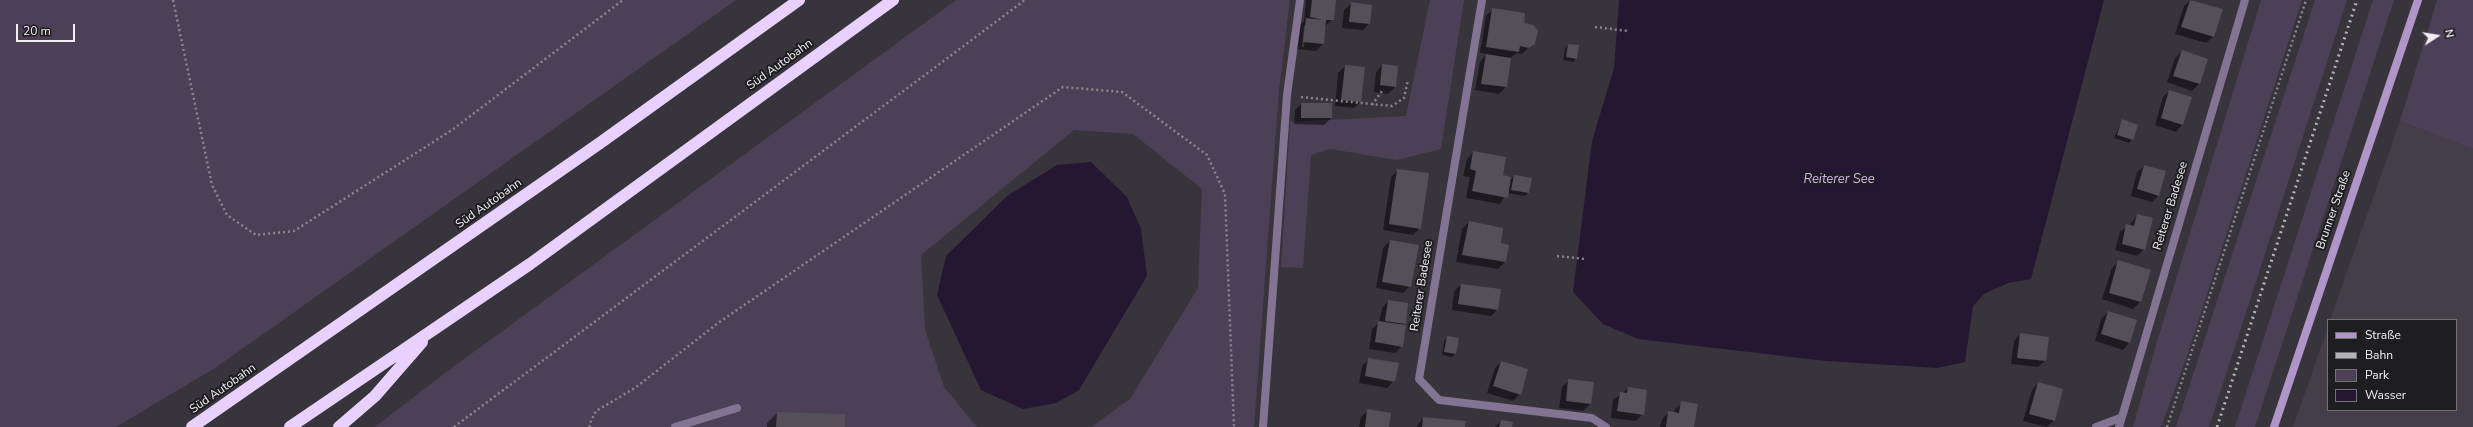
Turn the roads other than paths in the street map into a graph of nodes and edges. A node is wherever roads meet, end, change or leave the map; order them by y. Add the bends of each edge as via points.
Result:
1 (799, 0) edge
2 (893, 0) edge
3 (1300, 0) edge
4 (1482, 0) edge
5 (2245, 0) edge
6 (2418, 0) edge
7 (433, 330) junction
8 (737, 408) dead end
9 (2119, 423) edge
10 (192, 427) edge
11 (290, 427) edge
12 (339, 427) edge
13 (675, 427) edge
14 (1263, 427) edge
15 (1606, 427) edge
16 (2096, 427) edge
17 (2274, 427) edge

1 - 10 highway, Süd Autobahn via 600,144
2 - 7 highway, Süd Autobahn via 530,264
3 - 14 street via 1287,95
4 - 15 street, Reiterer Badesee via 1419,379 1439,400 1592,418
5 - 9 street, Reiterer Badesee
6 - 17 main road, Brunner Straße
7 - 11 highway, Süd Autobahn
7 - 12 highway via 375,396
8 - 13 street
9 - 16 street, Reiterer Badesee

